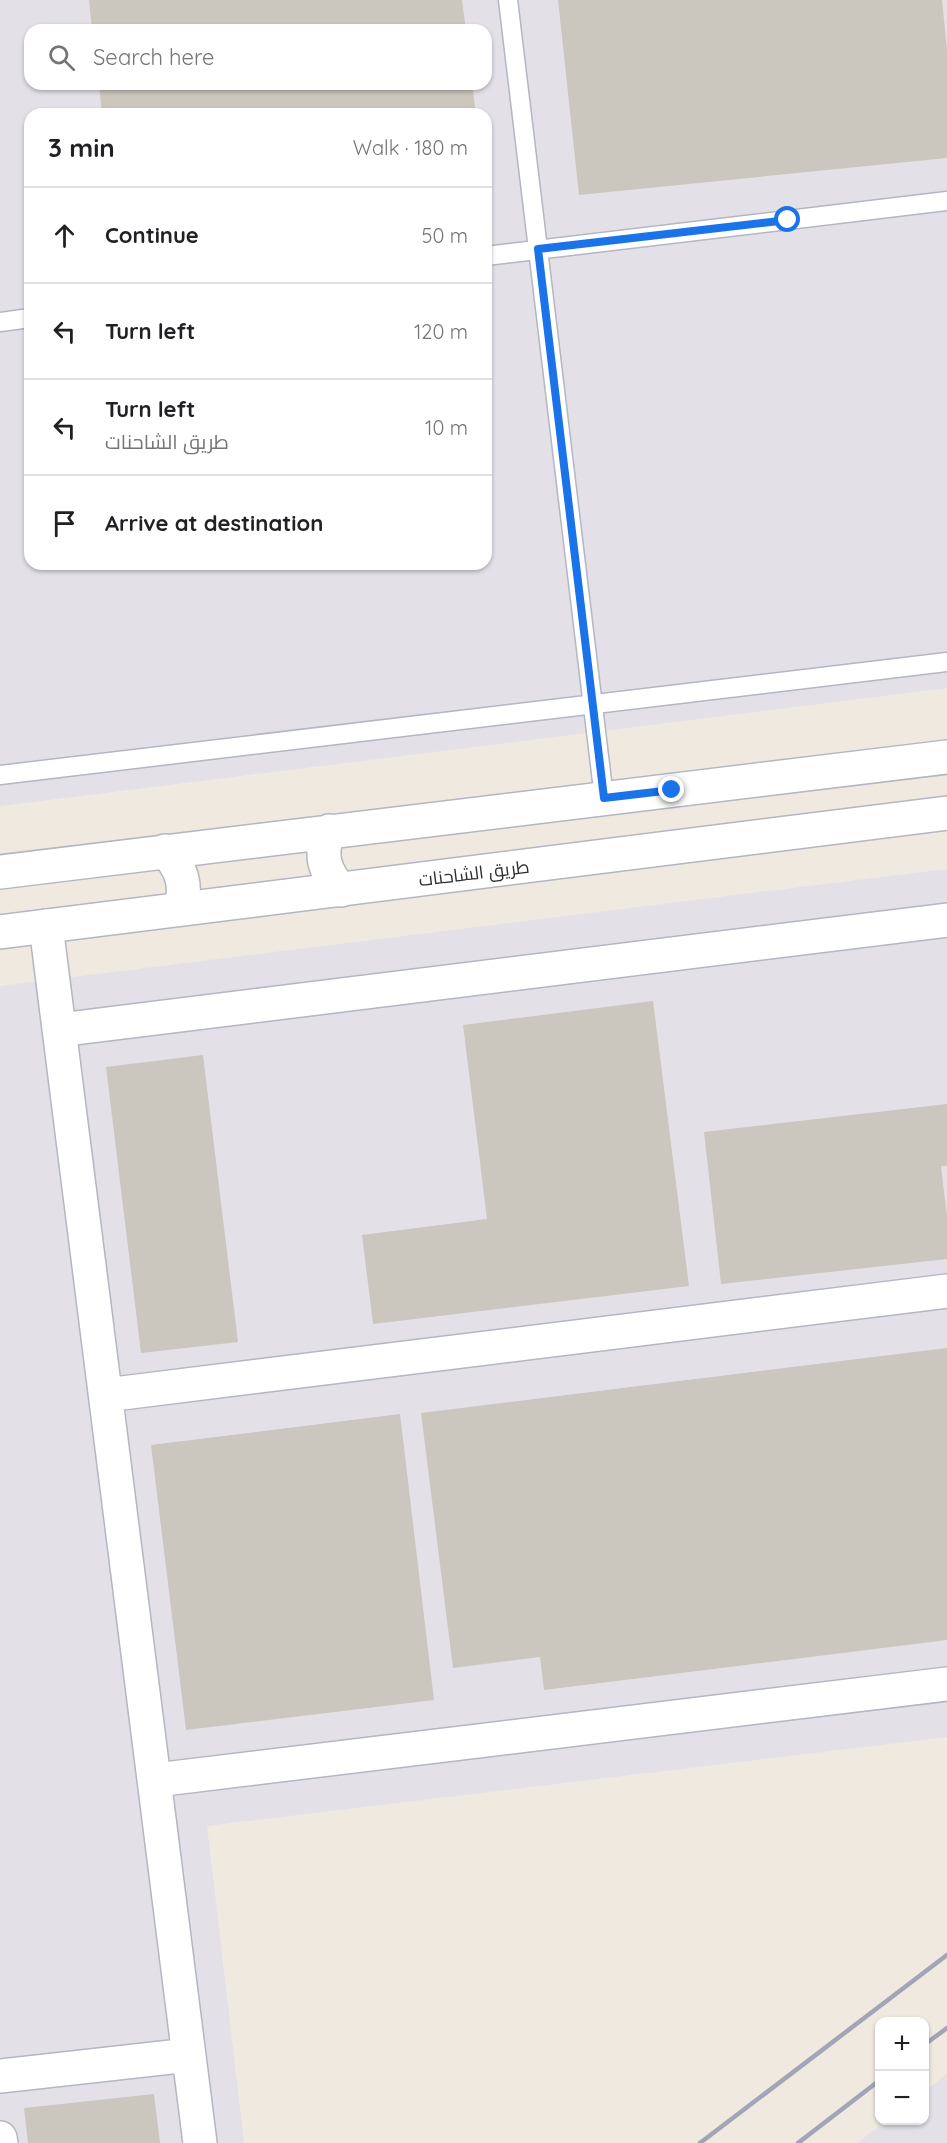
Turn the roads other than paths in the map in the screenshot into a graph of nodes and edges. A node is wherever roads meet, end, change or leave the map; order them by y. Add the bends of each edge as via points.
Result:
1 (508, 0) edge
2 (947, 201) edge
3 (538, 249) junction
4 (492, 255) edge
5 (24, 319) edge
6 (0, 322) edge
7 (947, 662) edge
8 (592, 704) junction
9 (947, 757) edge
10 (0, 775) edge
11 (604, 798) junction
12 (947, 813) edge
13 (329, 831) junction
14 (165, 851) junction
15 (0, 872) edge
16 (341, 890) junction
17 (181, 909) junction
18 (947, 920) edge
19 (46, 926) junction
20 (0, 932) edge
21 (59, 1030) junction
22 (947, 1291) edge
23 (106, 1395) junction
24 (947, 1684) edge
25 (156, 1780) junction
26 (189, 2055) junction
27 (0, 2076) edge
28 (0, 2138) edge
29 (1, 2143) edge
30 (200, 2143) edge

1 - 3 lane
2 - 3 lane
3 - 4 lane
3 - 8 lane
5 - 6 lane
7 - 8 lane
8 - 10 lane
8 - 11 lane
9 - 11 street
11 - 13 street
12 - 16 street, طريق الشاحنات
13 - 14 street
13 - 16 street via 323,856 326,869
14 - 15 street
14 - 17 street via 174,860 184,883
16 - 17 street, طريق الشاحنات
17 - 19 street, طريق الشاحنات
18 - 21 street
19 - 20 street, طريق الشاحنات
19 - 21 street
21 - 23 street
22 - 23 street
23 - 25 street
24 - 25 street
25 - 26 street
26 - 27 street
26 - 30 street
28 - 29 street

